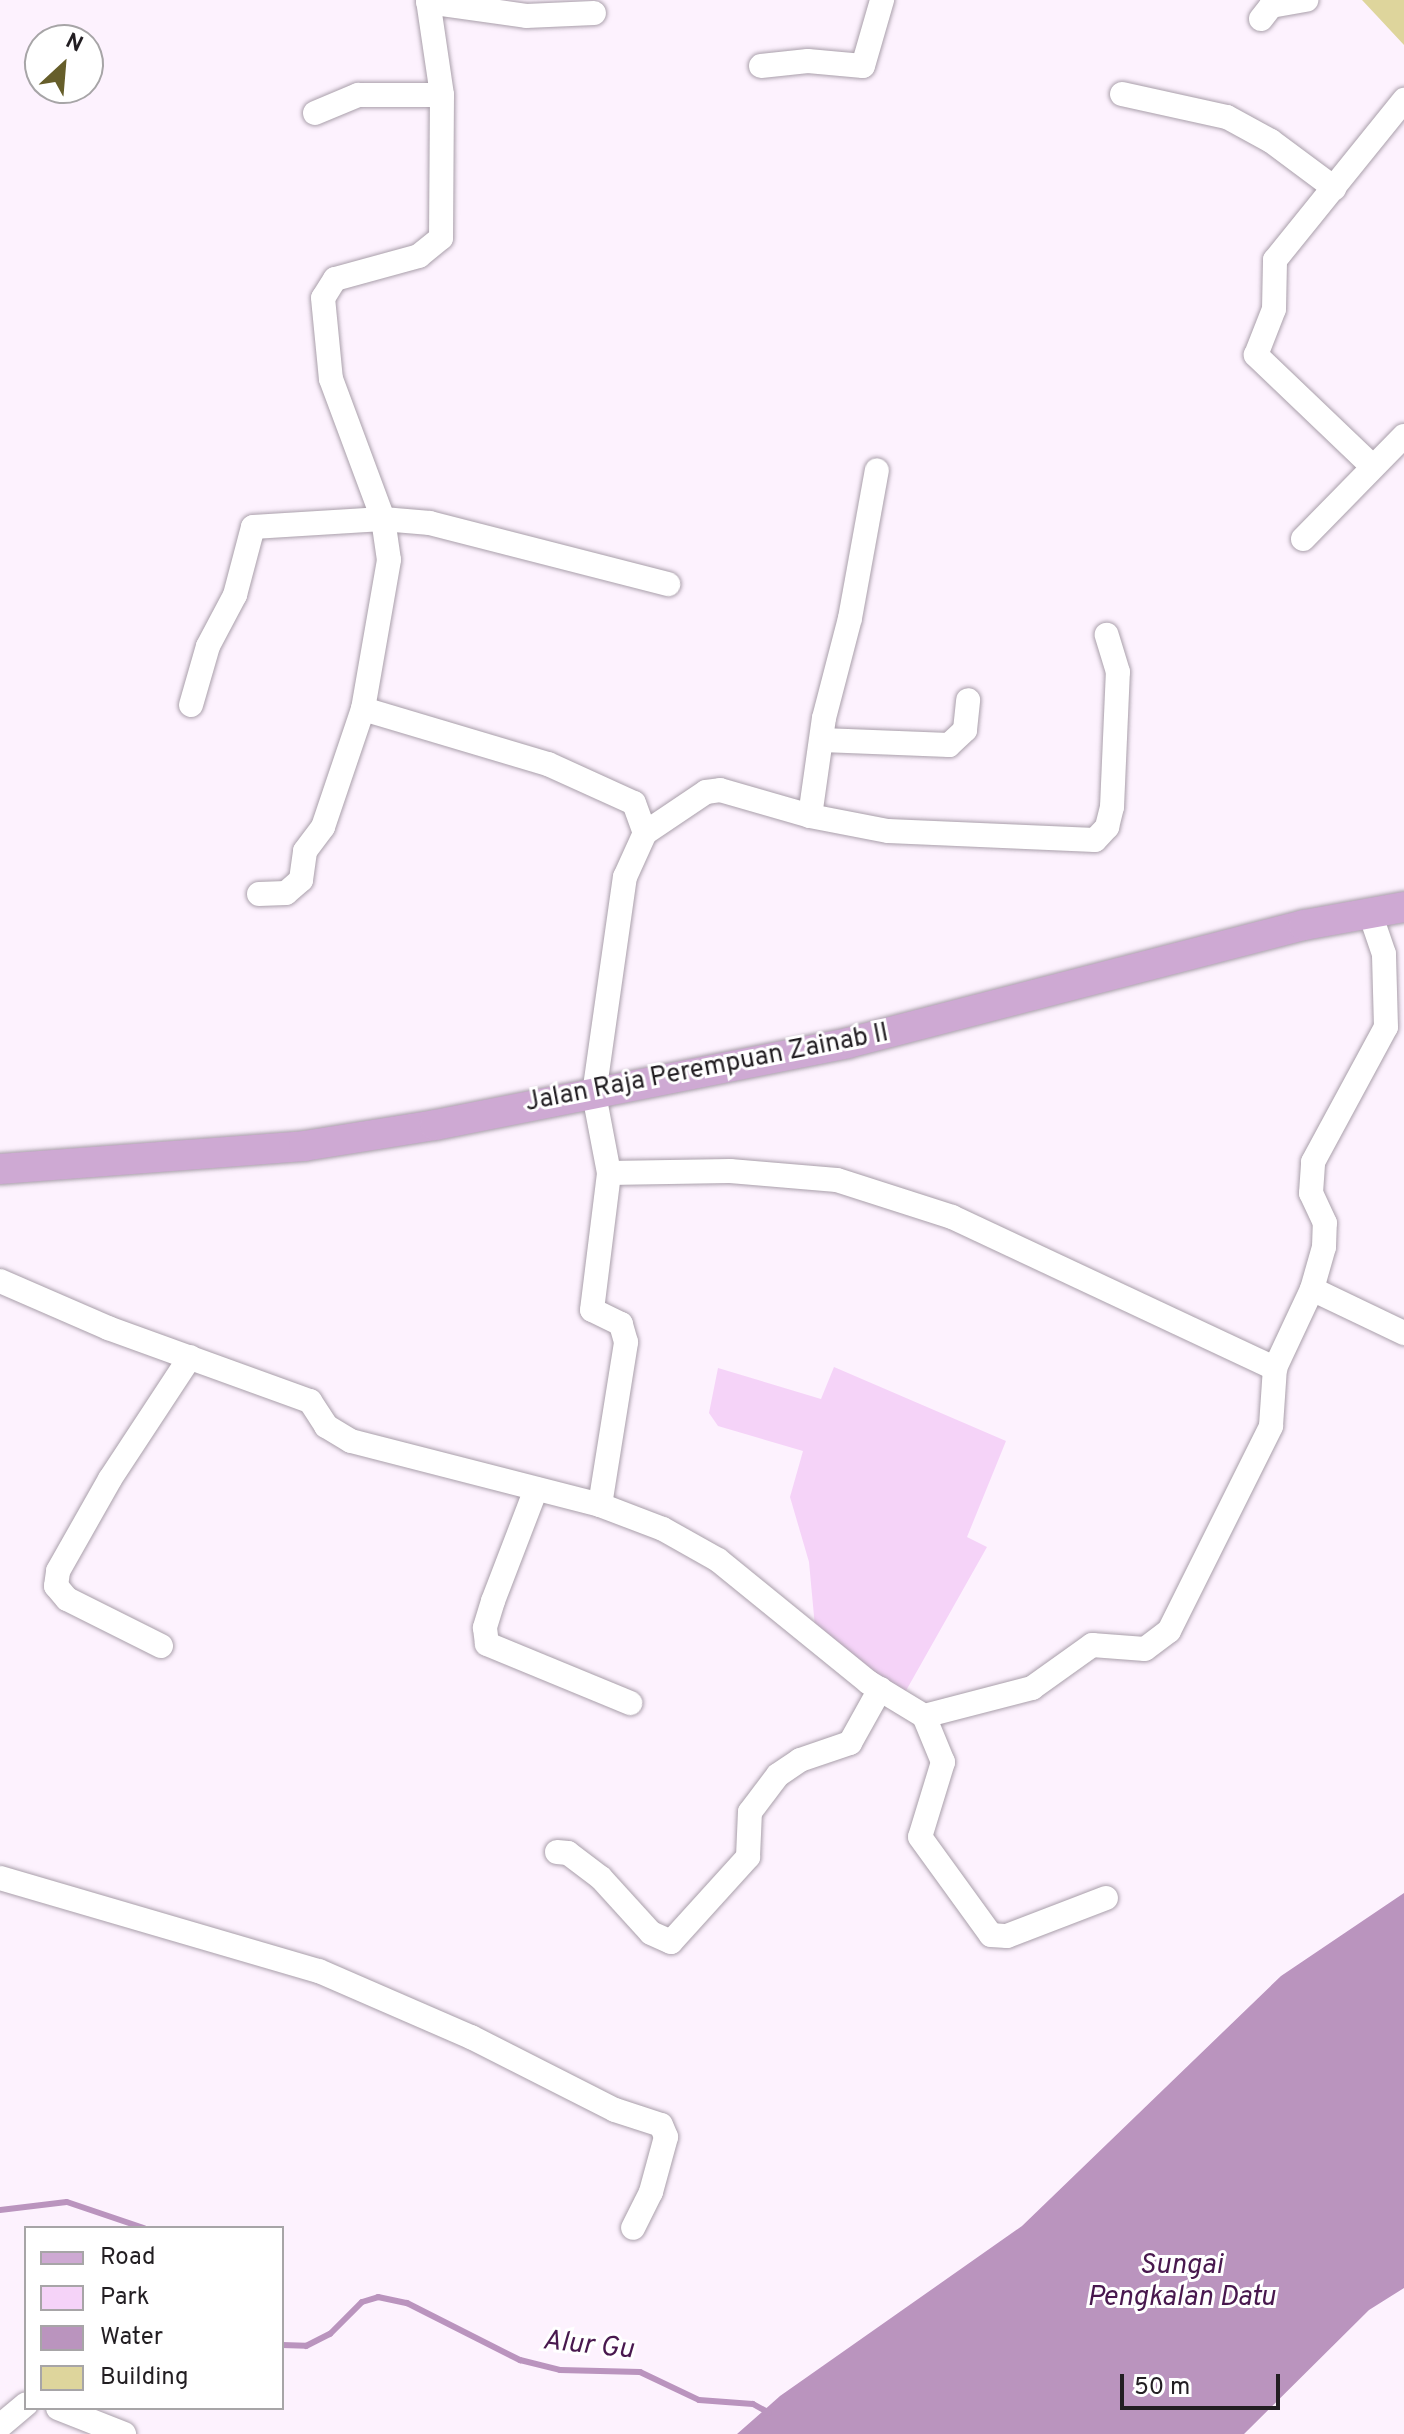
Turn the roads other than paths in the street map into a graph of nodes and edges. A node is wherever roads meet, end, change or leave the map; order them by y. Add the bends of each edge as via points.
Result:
1 (882, 0) edge
2 (1306, 0) edge
3 (428, 1) edge
4 (594, 13) dead end
5 (1261, 19) dead end
6 (761, 66) dead end
7 (1122, 94) dead end
8 (442, 95) junction
9 (1404, 100) edge
10 (315, 113) dead end
11 (1334, 188) junction
12 (1404, 436) edge
13 (1372, 466) junction
14 (877, 470) dead end
15 (383, 519) junction
16 (1303, 539) dead end
17 (668, 584) dead end
18 (1107, 635) dead end
19 (968, 700) dead end
20 (191, 705) dead end
21 (363, 709) junction
22 (822, 740) junction
23 (810, 816) junction
24 (645, 833) junction
25 (259, 894) dead end
26 (1404, 907) edge
27 (1370, 913) junction
28 (595, 1091) junction
29 (0, 1169) edge
30 (609, 1173) junction
31 (0, 1281) edge
32 (1312, 1289) junction
33 (1404, 1333) edge
34 (190, 1357) junction
35 (1275, 1368) junction
36 (536, 1489) junction
37 (600, 1505) junction
38 (161, 1646) dead end
39 (880, 1689) junction
40 (630, 1703) dead end
41 (924, 1716) junction
42 (557, 1852) dead end
43 (0, 1878) edge
44 (1106, 1898) dead end
45 (633, 2228) dead end
46 (24, 2406) edge
47 (63, 2410) edge
48 (0, 2426) edge
49 (124, 2434) edge

1 - 6 street via 863,66 808,61
2 - 5 street via 1271,6
3 - 4 street via 526,16
3 - 8 street
7 - 11 street via 1227,117 1271,141
8 - 10 street via 358,95
8 - 15 street via 441,238 419,256 335,279 323,298 331,379
9 - 11 street
11 - 13 street via 1275,260 1274,309 1256,355
12 - 13 street
13 - 16 street
14 - 22 street
15 - 17 street via 464,528
15 - 20 street via 253,527 235,595 208,646
15 - 21 street via 389,560
18 - 23 street via 1118,672 1112,807 1107,827 1095,840 888,831
19 - 22 street via 965,730 949,745
21 - 24 street via 548,764 634,803
21 - 25 street via 323,827 305,851 301,880 286,893
22 - 23 street
23 - 24 street via 720,790 706,792
24 - 28 street via 625,877
26 - 27 main road, Jalan Raja Perempuan Zainab II
27 - 28 main road, Jalan Raja Perempuan Zainab II via 848,1043
27 - 32 street via 1384,954 1386,1027 1313,1162 1311,1193 1327,1234
28 - 29 main road, Jalan Raja Perempuan Zainab II via 304,1146
28 - 30 street
30 - 35 street via 730,1171 837,1180 952,1217
30 - 37 street via 592,1310 621,1324 626,1342
31 - 34 street
32 - 33 street
32 - 35 street
34 - 36 street via 310,1401 326,1426 351,1441
34 - 38 street via 110,1479 58,1571 56,1586 67,1599
35 - 41 street via 1271,1426 1162,1639 1145,1649 1092,1645 1032,1688
36 - 37 street
36 - 40 street via 493,1601 485,1628 487,1644
37 - 39 street via 663,1529 718,1560
39 - 41 street
39 - 42 street via 850,1743 800,1760 778,1775 750,1812 748,1857 671,1942 651,1933 601,1878 568,1853
41 - 44 street via 943,1762 920,1837 987,1932 1007,1936
43 - 45 street via 319,1971 471,2037 615,2110 661,2125 667,2130 663,2151
46 - 48 street
47 - 49 street

